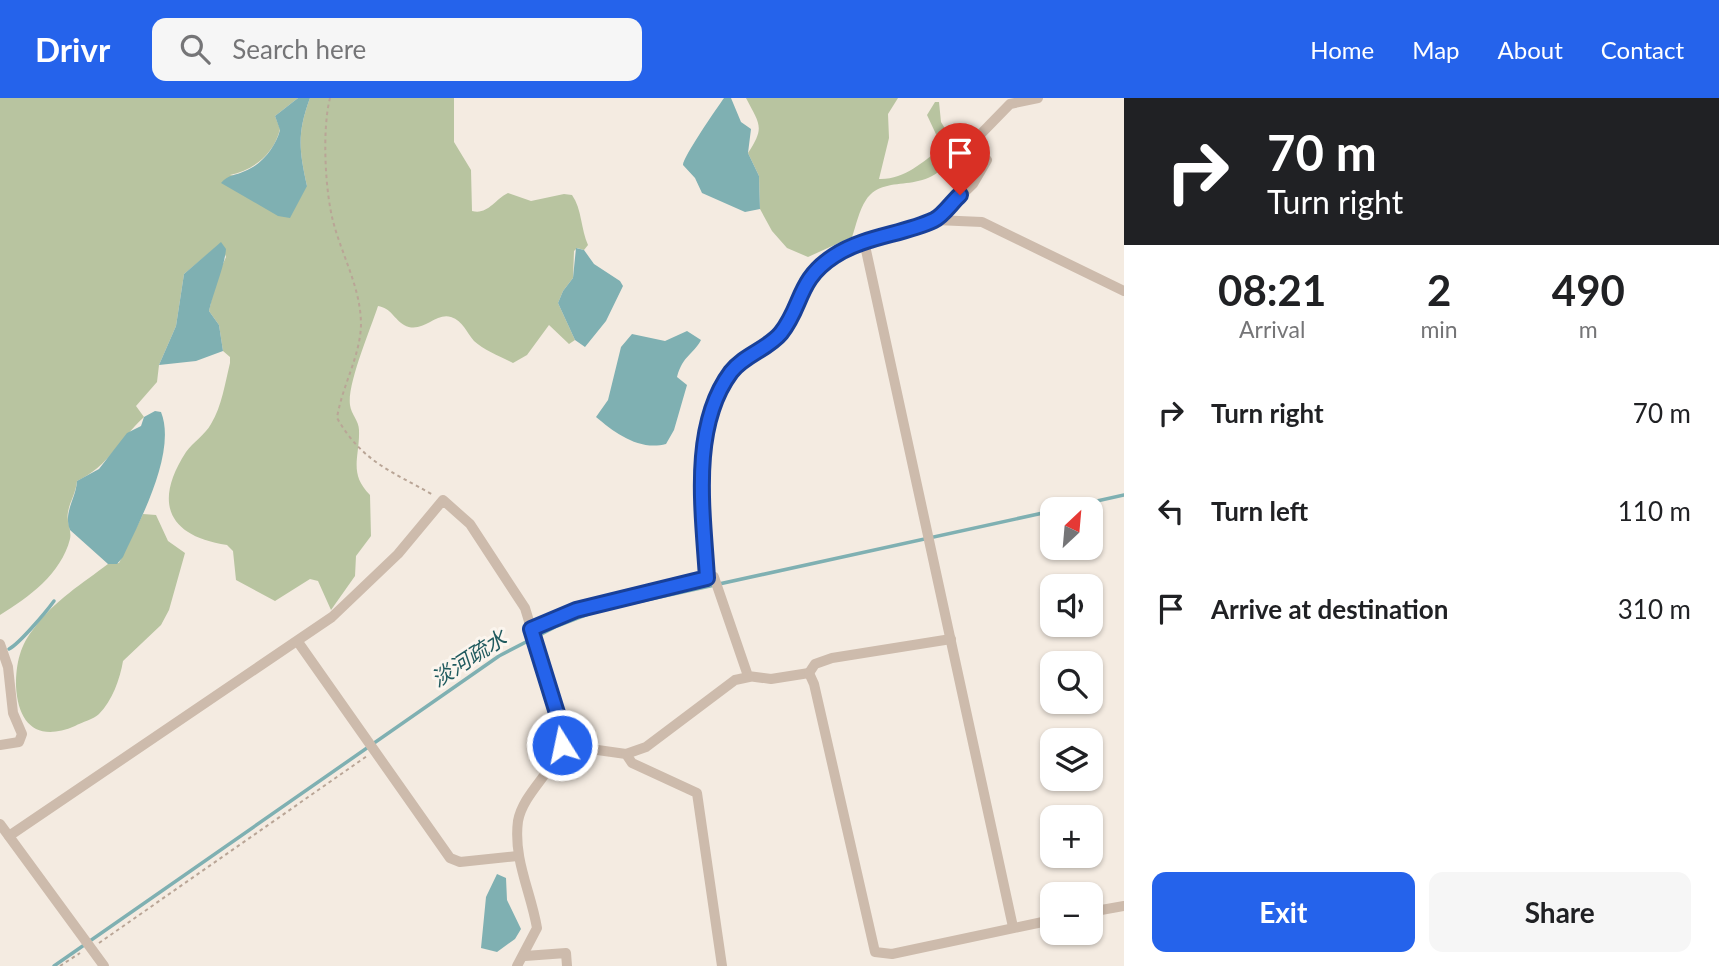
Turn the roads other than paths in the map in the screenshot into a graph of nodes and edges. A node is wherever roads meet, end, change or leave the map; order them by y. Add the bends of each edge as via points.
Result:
1 (1038, 98) edge
2 (936, 220) junction
3 (864, 241) junction
4 (1124, 292) edge
5 (714, 582) junction
6 (532, 634) junction
7 (951, 639) junction
8 (298, 642) junction
9 (0, 644) edge
10 (809, 673) junction
11 (749, 677) junction
12 (0, 745) edge
13 (562, 745) junction
14 (626, 754) junction
15 (0, 824) edge
16 (9, 836) junction
17 (519, 856) junction
18 (1124, 906) edge
19 (1103, 910) edge
20 (1040, 922) edge
21 (1013, 927) junction
22 (525, 956) junction
23 (104, 966) edge
24 (517, 966) edge
25 (567, 966) edge
26 (722, 966) edge

1 - 2 street via 1010,104 971,144 987,160 973,184
2 - 3 street
2 - 4 street via 982,222
3 - 5 street via 820,267 805,285 779,335 733,369 711,405 703,464
3 - 7 street
5 - 6 street via 576,610
5 - 11 street
6 - 8 street via 525,608 482,542 463,516 443,500 398,554 332,617
6 - 13 street via 559,720
7 - 10 street via 832,658 815,664
7 - 21 street
8 - 16 street
8 - 17 street via 452,860
9 - 12 street via 8,667 13,713 22,734 19,742
10 - 11 street
10 - 21 street via 875,951 892,954
11 - 14 street via 735,680 646,747
13 - 14 street
13 - 17 street via 526,798 519,821
14 - 26 street via 632,763 697,793
15 - 16 street
16 - 23 street
17 - 22 street via 537,928
18 - 19 street
20 - 21 street
22 - 24 street
22 - 25 street via 566,953

